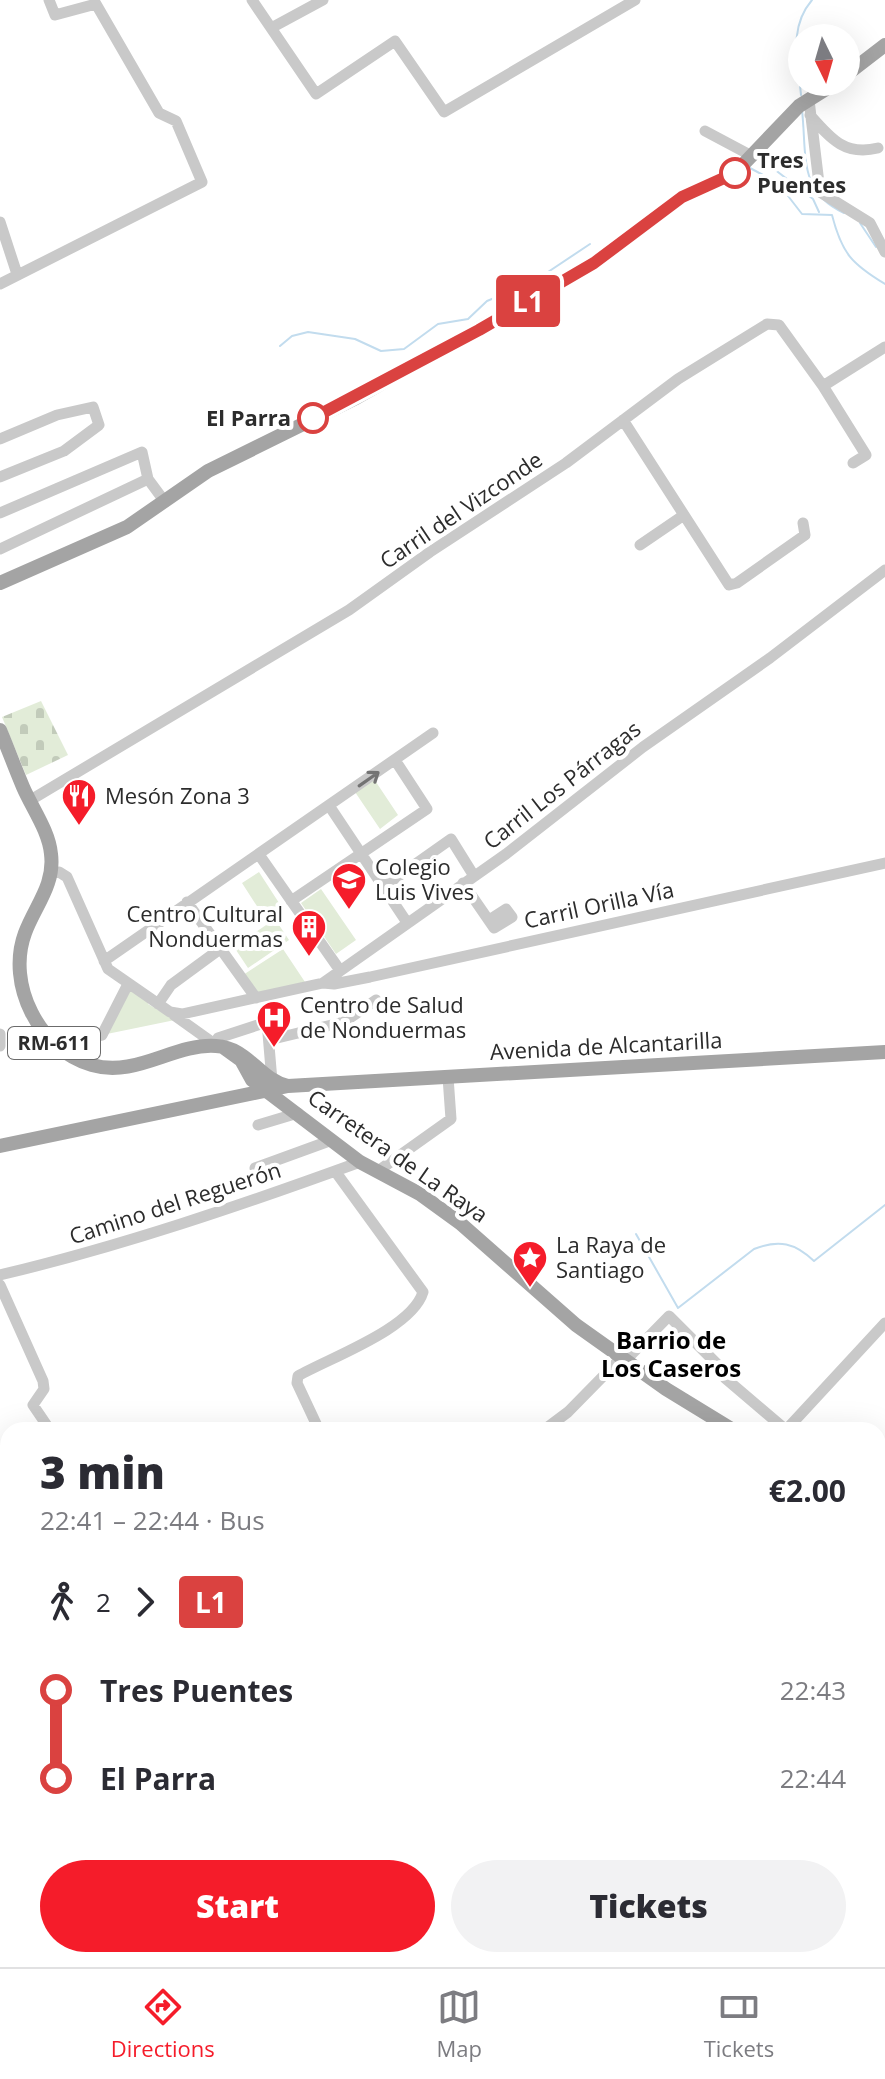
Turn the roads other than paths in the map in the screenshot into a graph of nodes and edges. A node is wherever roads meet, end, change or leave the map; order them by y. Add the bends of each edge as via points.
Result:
1 (49, 0) edge
2 (252, 0) edge
3 (323, 0) edge
4 (635, 0) edge
5 (273, 27) junction
6 (885, 45) edge
7 (860, 64) edge
8 (820, 96) edge
9 (806, 107) junction
10 (705, 131) dead end
11 (878, 148) dead end
12 (752, 156) junction
13 (0, 222) edge
14 (885, 252) edge
15 (17, 274) junction
16 (0, 284) edge
17 (885, 347) edge
18 (823, 386) junction
19 (623, 420) junction
20 (0, 439) edge
21 (853, 463) dead end
22 (0, 477) edge
23 (148, 479) junction
24 (165, 502) junction
25 (0, 513) edge
26 (684, 515) junction
27 (803, 523) dead end
28 (640, 545) dead end
29 (0, 549) edge
30 (885, 570) edge
31 (0, 583) edge
32 (0, 730) edge
33 (433, 733) dead end
34 (395, 760) junction
35 (29, 801) junction
36 (330, 807) junction
37 (48, 840) junction
38 (361, 853) junction
39 (260, 856) junction
40 (885, 863) edge
41 (474, 876) junction
42 (50, 877) junction
43 (67, 877) junction
44 (463, 883) junction
45 (383, 887) junction
46 (72, 890) junction
47 (291, 901) junction
48 (187, 902) junction
49 (489, 920) dead end
50 (406, 921) junction
51 (220, 949) junction
52 (104, 961) junction
53 (339, 969) junction
54 (323, 983) junction
55 (128, 984) junction
56 (256, 998) junction
57 (376, 1000) dead end
58 (158, 1004) junction
59 (170, 1012) junction
60 (0, 1034) edge
61 (269, 1040) junction
62 (216, 1041) junction
63 (64, 1043) dead end
64 (0, 1046) edge
65 (885, 1052) edge
66 (448, 1077) junction
67 (262, 1080) junction
68 (298, 1113) junction
69 (258, 1125) dead end
70 (332, 1140) junction
71 (0, 1146) edge
72 (360, 1162) junction
73 (255, 1168) dead end
74 (335, 1171) junction
75 (378, 1171) junction
76 (0, 1275) edge
77 (0, 1285) edge
78 (885, 1323) edge
79 (623, 1360) junction
80 (45, 1422) edge
81 (315, 1422) edge
82 (555, 1422) edge
83 (720, 1422) edge
84 (777, 1422) edge
85 (793, 1422) edge

1 - 15 street via 55,15 96,4 159,113 176,121 202,182
2 - 5 street
3 - 5 street
4 - 5 street via 444,112 395,41 316,94
6 - 7 main road
8 - 9 main road
9 - 11 street via 824,132 845,147 859,152
9 - 12 main road
9 - 14 street via 820,192 870,223
10 - 12 street
12 - 24 main road via 719,183 682,197 581,271 356,398 208,471
13 - 15 street
15 - 16 street
17 - 18 street
18 - 19 street, Carril del Vizconde via 774,322 678,379
18 - 21 street via 866,455
19 - 26 street
19 - 35 street, Carril del Vizconde via 349,610
20 - 22 street via 57,415 93,407 99,425 64,451
23 - 24 street
23 - 25 street via 142,452
23 - 29 street
24 - 31 main road via 127,527
26 - 27 street via 729,585 805,535
26 - 28 street
30 - 41 street, Carril Los Párragas
32 - 35 main road, RM-611
33 - 34 street
36 -> 34 street
34 - 38 street via 427,809
35 - 37 main road, RM-611
36 - 38 street
36 - 39 street
37 - 42 main road, RM-611
37 - 43 street
38 - 45 street
38 - 47 street
39 - 47 street
39 - 48 street
40 - 54 street, Carril Orilla Vía
41 - 44 street, Carril Los Párragas
41 - 45 street via 451,839
42 - 43 street via 59,872
42 - 46 street
42 - 62 main road, RM-611 via 25,933 21,960 27,1002 47,1036 82,1061 108,1068 133,1066
43 - 46 street
44 - 49 street
44 - 50 street, Carril Los Párragas
45 - 50 street
46 - 52 street
47 - 53 street
48 - 51 street
48 - 52 street
50 - 53 street, Carril Los Párragas
51 - 56 street
51 - 58 street via 171,985
52 - 55 street
53 - 54 street, Carril Los Párragas
54 - 56 street, Carril Los Párragas
55 - 58 street
55 - 63 street via 102,1035
56 - 59 street, Carril Los Párragas
57 - 61 street via 344,1022
58 - 59 street
59 - 62 street
60 - 64 street
61 - 62 street via 267,1022
61 - 67 street
62 - 67 main road, Carretera de La Raya
65 - 66 main road, Avenida de Alcantarilla
66 - 67 main road, Avenida de Alcantarilla via 288,1086
66 - 75 street via 451,1119
67 - 68 main road, Carretera de La Raya
67 - 71 main road, Avenida de Alcantarilla via 236,1095
68 - 69 street
68 - 70 main road, Carretera de La Raya
70 - 72 main road, Carretera de La Raya
70 - 73 street
72 - 74 street, Camino del Reguerón
72 - 75 main road, Carretera de La Raya
74 - 76 street, Camino del Reguerón via 258,1200
74 - 81 street via 423,1292 394,1323 298,1376
75 - 79 main road, Carretera de La Raya via 460,1223
77 - 80 street via 43,1381 33,1405
78 - 85 street
79 - 82 street
79 - 83 main road, Carretera de La Raya
79 - 84 street via 669,1316 725,1378

